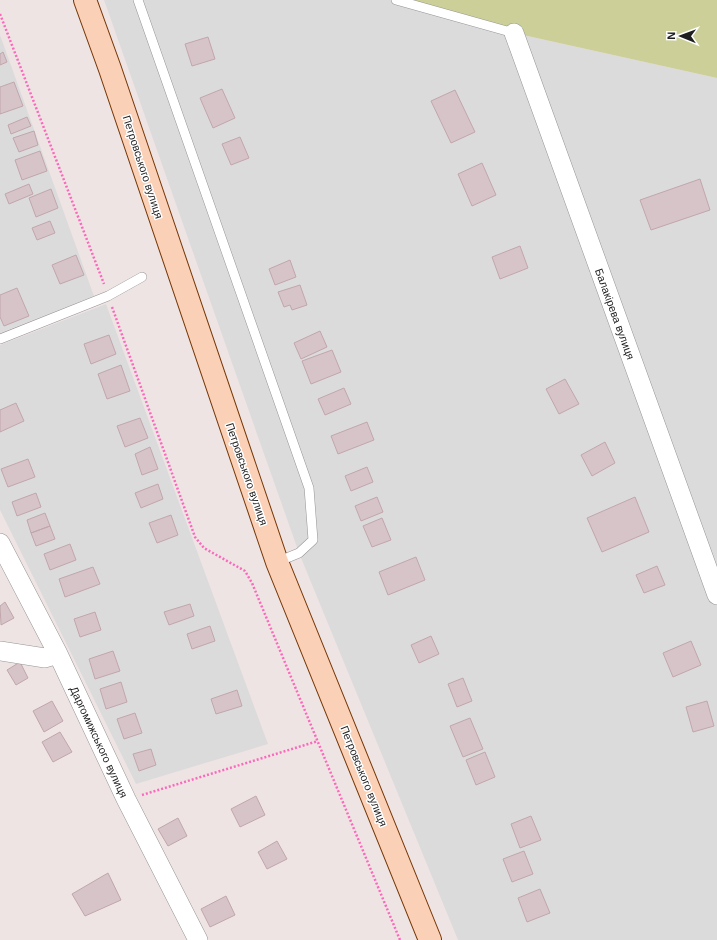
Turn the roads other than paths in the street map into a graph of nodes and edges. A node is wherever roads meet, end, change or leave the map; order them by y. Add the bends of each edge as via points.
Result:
1 (85, 0) edge
2 (138, 0) edge
3 (396, 0) edge
4 (514, 33) joint
5 (142, 277) dead end
6 (0, 339) edge
7 (0, 543) edge
8 (711, 559) edge
9 (277, 562) junction
10 (717, 595) edge
11 (0, 651) edge
12 (58, 654) junction
13 (198, 940) edge
14 (430, 940) edge

1 - 9 main road, Петровського вулиця
2 - 9 lane via 309,488 312,540 299,553
3 - 4 lane
4 - 8 street, Балакірева вулиця
5 - 6 lane via 108,296
7 - 12 street, Даргомижського вулиця
8 - 10 street, Балакірева вулиця
9 - 14 main road, Петровського вулиця
11 - 12 street via 45,658
12 - 13 street, Даргомижського вулиця via 126,799

